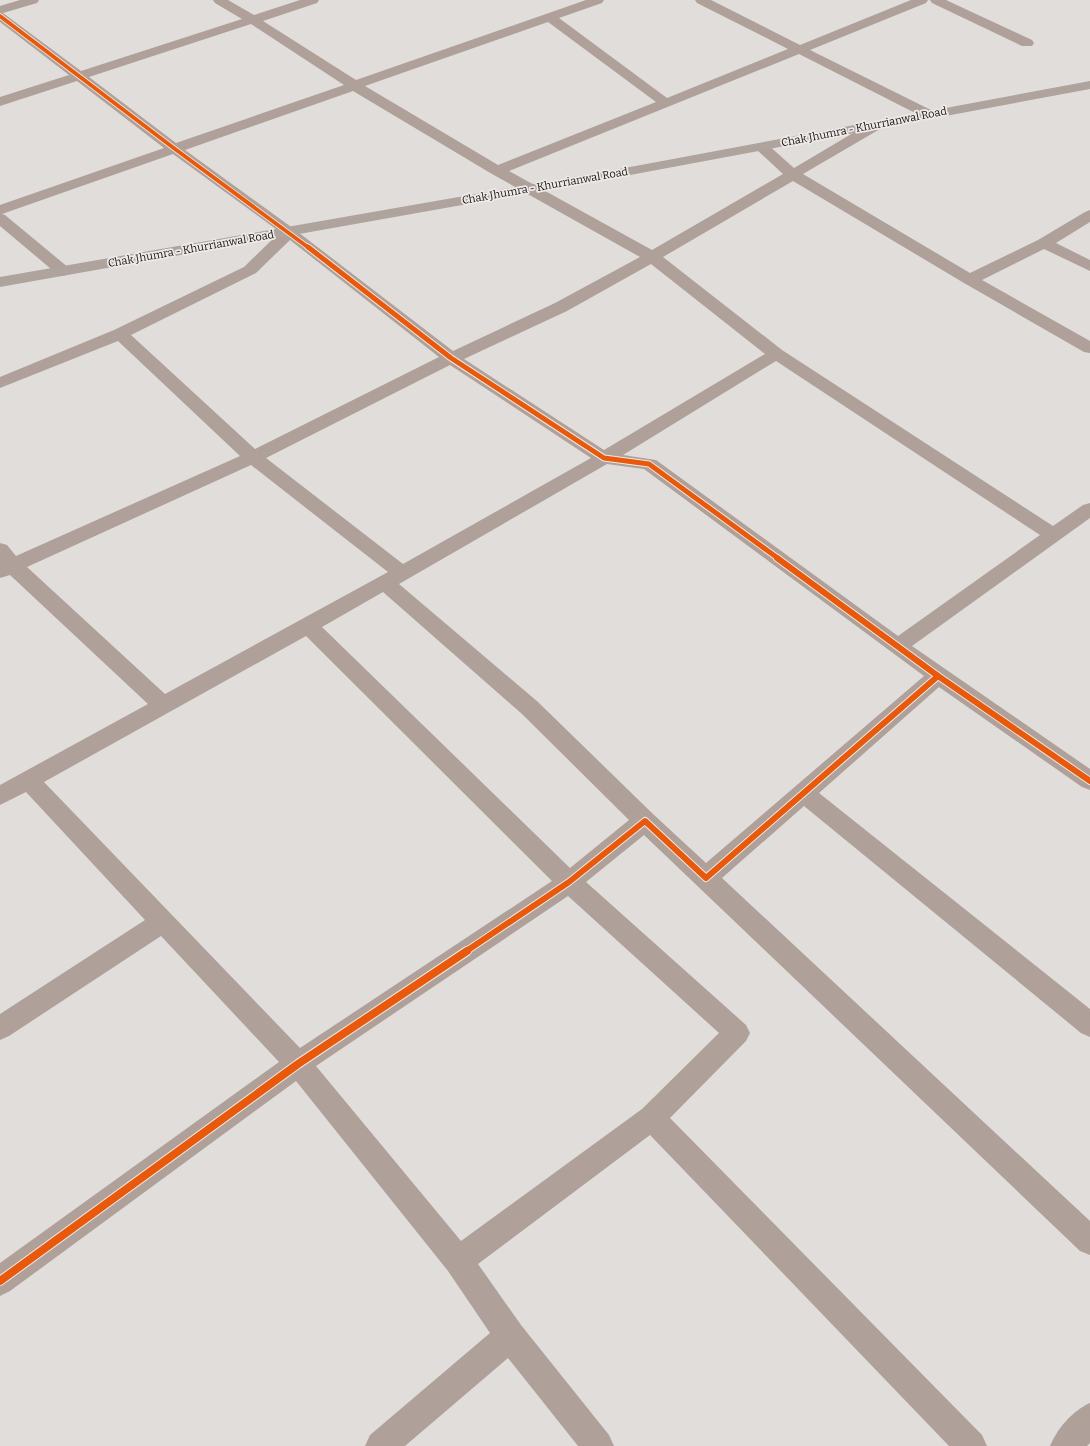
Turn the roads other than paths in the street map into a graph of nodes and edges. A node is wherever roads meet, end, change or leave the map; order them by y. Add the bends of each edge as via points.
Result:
1 (33, 0) edge
2 (219, 0) edge
3 (313, 0) edge
4 (598, 0) edge
5 (701, 0) edge
6 (922, 0) edge
7 (936, 0) edge
8 (0, 10) edge
9 (0, 16) edge
10 (550, 17) junction
11 (253, 20) junction
12 (1027, 43) dead end
13 (800, 48) junction
14 (80, 76) junction
15 (1090, 85) edge
16 (355, 86) junction
17 (0, 102) edge
18 (666, 102) junction
19 (928, 114) junction
20 (875, 126) junction
21 (762, 147) junction
22 (175, 149) junction
23 (497, 171) junction
24 (792, 174) junction
25 (527, 188) junction
26 (0, 210) edge
27 (1090, 215) edge
28 (0, 218) edge
29 (289, 232) junction
30 (1044, 243) junction
31 (652, 257) junction
32 (1090, 266) edge
33 (63, 271) junction
34 (970, 280) junction
35 (0, 282) edge
36 (120, 334) junction
37 (1090, 348) edge
38 (776, 354) junction
39 (452, 358) junction
40 (0, 383) edge
41 (253, 457) junction
42 (604, 458) junction
43 (1090, 509) edge
44 (1054, 535) junction
45 (4, 562) edge
46 (394, 578) junction
47 (308, 625) junction
48 (898, 646) junction
49 (938, 676) junction
50 (163, 705) junction
51 (28, 780) junction
52 (1090, 781) edge
53 (804, 793) junction
54 (0, 796) edge
55 (645, 821) junction
56 (706, 878) junction
57 (569, 882) junction
58 (162, 922) junction
59 (1090, 1025) edge
60 (0, 1028) edge
61 (298, 1064) junction
62 (652, 1118) junction
63 (1090, 1242) edge
64 (458, 1261) junction
65 (0, 1281) edge
66 (510, 1336) junction
67 (1090, 1419) edge
68 (380, 1446) edge
69 (598, 1446) edge
70 (971, 1446) edge
71 (1066, 1446) edge

1 - 8 street
2 - 11 street
3 - 11 street
4 - 10 street
5 - 13 street
6 - 13 street
7 - 12 street
9 - 14 street
10 - 16 street
10 - 18 street
11 - 14 street
11 - 16 street
13 - 18 street
13 - 19 street
14 - 17 street
14 - 22 street
15 - 19 main road, Chak Jhumra - Khurrianwal Road
16 - 22 street
16 - 23 street
18 - 23 street
19 - 20 main road, Chak Jhumra - Khurrianwal Road
20 - 21 main road, Chak Jhumra - Khurrianwal Road
20 - 24 street
21 - 24 street
21 - 25 main road, Chak Jhumra - Khurrianwal Road
22 - 26 street
22 - 29 street
23 - 25 street
24 - 31 street
24 - 34 street
25 - 29 main road, Chak Jhumra - Khurrianwal Road
25 - 31 street
27 - 30 street
28 - 33 street
29 - 33 main road, Chak Jhumra - Khurrianwal Road
29 - 36 street via 250,270
29 - 39 street
30 - 32 street
30 - 34 street
31 - 38 street
31 - 39 street via 561,307
33 - 35 main road, Chak Jhumra - Khurrianwal Road
34 - 37 street
36 - 40 street
36 - 41 street
38 - 42 street
38 - 44 street
39 - 41 street
39 - 42 street
41 - 45 street
41 - 46 street
42 - 46 street
42 - 48 street via 649,464
43 - 44 street
44 - 48 street
45 - 50 street
46 - 47 street
46 - 55 street
47 - 50 street
47 - 57 street
48 - 49 street
49 - 52 street
49 - 53 street
50 - 51 street
51 - 54 street
51 - 58 street
53 - 56 street
53 - 59 street
55 - 56 street
55 - 57 street
56 - 63 street
57 - 61 street
57 - 62 street via 738,1033
58 - 60 street
58 - 61 street
61 - 64 street
61 - 65 street
62 - 64 street
62 - 70 street
64 - 66 street
66 - 68 street
66 - 69 street
67 - 71 street

